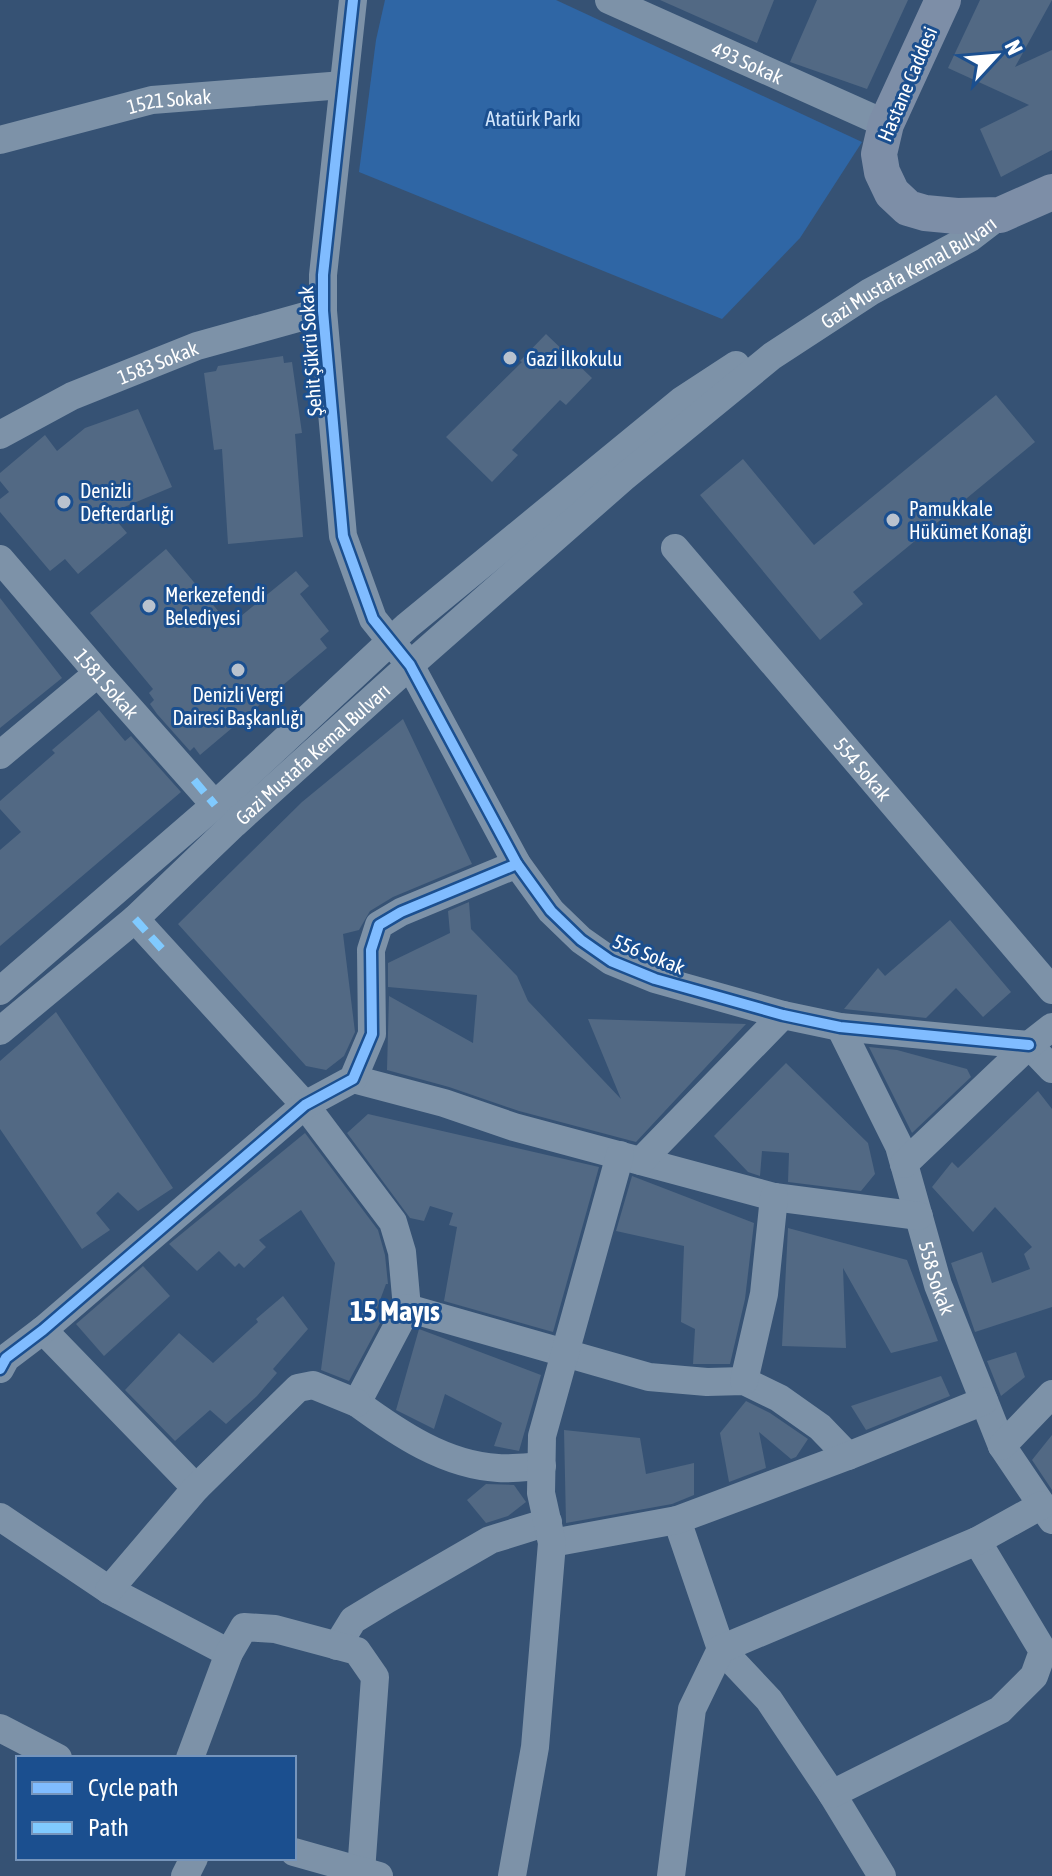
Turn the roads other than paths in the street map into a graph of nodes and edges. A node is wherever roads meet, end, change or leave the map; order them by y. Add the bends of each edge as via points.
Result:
1 (353, 0) edge
2 (609, 0) edge
3 (943, 0) edge
4 (343, 85) junction
5 (886, 124) junction
6 (0, 140) edge
7 (1052, 192) edge
8 (1000, 215) junction
9 (323, 311) junction
10 (0, 435) edge
11 (675, 548) dead end
12 (0, 559) edge
13 (389, 642) junction
14 (410, 665) junction
15 (98, 673) junction
16 (0, 755) edge
17 (215, 805) junction
18 (517, 864) junction
19 (135, 919) junction
20 (1052, 990) edge
21 (0, 991) edge
22 (783, 1015) junction
23 (840, 1027) junction
24 (1052, 1027) edge
25 (0, 1031) edge
26 (1029, 1045) junction
27 (1052, 1069) edge
28 (353, 1079) junction
29 (305, 1105) junction
30 (630, 1158) junction
31 (904, 1164) junction
32 (774, 1197) junction
33 (919, 1216) junction
34 (407, 1308) junction
35 (43, 1330) junction
36 (564, 1353) junction
37 (2, 1360) edge
38 (744, 1381) junction
39 (1052, 1394) edge
40 (984, 1401) junction
41 (357, 1403) junction
42 (1002, 1446) junction
43 (848, 1456) junction
44 (542, 1466) junction
45 (196, 1488) junction
46 (1047, 1512) edge
47 (0, 1517) edge
48 (677, 1520) junction
49 (550, 1532) junction
50 (977, 1541) junction
51 (109, 1590) junction
52 (337, 1646) junction
53 (721, 1649) junction
54 (229, 1653) junction
55 (0, 1728) edge
56 (54, 1756) edge
57 (191, 1756) edge
58 (832, 1794) junction
59 (296, 1853) edge
60 (370, 1874) edge
61 (512, 1876) edge
62 (671, 1876) edge
63 (882, 1876) edge

1 - 4 street, Şehit Şükrü Sokak
2 - 5 street, 493 Sokak
3 - 5 main road, Hastane Caddesi
4 - 6 street, 1521 Sokak via 152,100
4 - 9 street, Şehit Şükrü Sokak
5 - 8 main road, Hastane Caddesi via 879,154 882,172 892,193 908,208 943,215
7 - 8 main road
8 - 13 street, Gazi Mustafa Kemal Bulvarı via 864,280 681,401
8 - 14 street, Gazi Mustafa Kemal Bulvarı via 772,356
9 - 10 street, 1583 Sokak via 197,346 72,396
9 - 13 street, Şehit Şükrü Sokak via 343,536 373,619
11 - 20 street, 554 Sokak
12 - 15 street, 1581 Sokak
13 - 14 street, Şehit Şükrü Sokak
13 - 17 street, Gazi Mustafa Kemal Bulvarı
14 - 18 street, 556 Sokak
14 - 19 street, Gazi Mustafa Kemal Bulvarı
15 - 16 street
15 - 17 street, 1581 Sokak
17 - 21 street, Gazi Mustafa Kemal Bulvarı
18 - 22 street, 556 Sokak via 551,911 611,961
18 - 28 street via 379,925 371,950 372,1034
19 - 25 street, Gazi Mustafa Kemal Bulvarı
19 - 29 street
22 - 23 street, 556 Sokak
22 - 30 street
23 - 26 street, 556 Sokak
23 - 31 street, 558 Sokak
24 - 26 street
26 - 27 street
26 - 31 street
28 - 29 street
28 - 30 street
29 - 34 street via 393,1222 402,1252
29 - 35 street
30 - 32 street
30 - 36 street
31 - 33 street, 558 Sokak
32 - 33 street
32 - 38 street via 764,1294
33 - 40 street, 558 Sokak via 938,1285
34 - 36 street
34 - 41 street
35 - 37 street
35 - 45 street
36 - 38 street via 649,1377
36 - 44 street via 542,1436
38 - 43 street via 820,1427
39 - 42 street
40 - 42 street, 558 Sokak
40 - 43 street
41 - 44 street via 402,1435 460,1461 497,1468
41 - 45 street via 313,1385 298,1388
42 - 46 street, 558 Sokak
43 - 48 street
44 - 49 street via 541,1493
45 - 51 street
46 - 50 street
47 - 51 street
48 - 49 street
48 - 53 street
49 - 52 street via 490,1540 353,1620
49 - 61 street via 535,1747
50 - 53 street
50 - 58 street via 1043,1651 1034,1676 1000,1710
51 - 54 street
52 - 54 street via 275,1629 244,1627
52 - 60 street via 357,1651 375,1677
53 - 58 street via 769,1700
53 - 62 street via 692,1709
54 - 57 street
55 - 56 street
58 - 63 street
59 - 60 street

